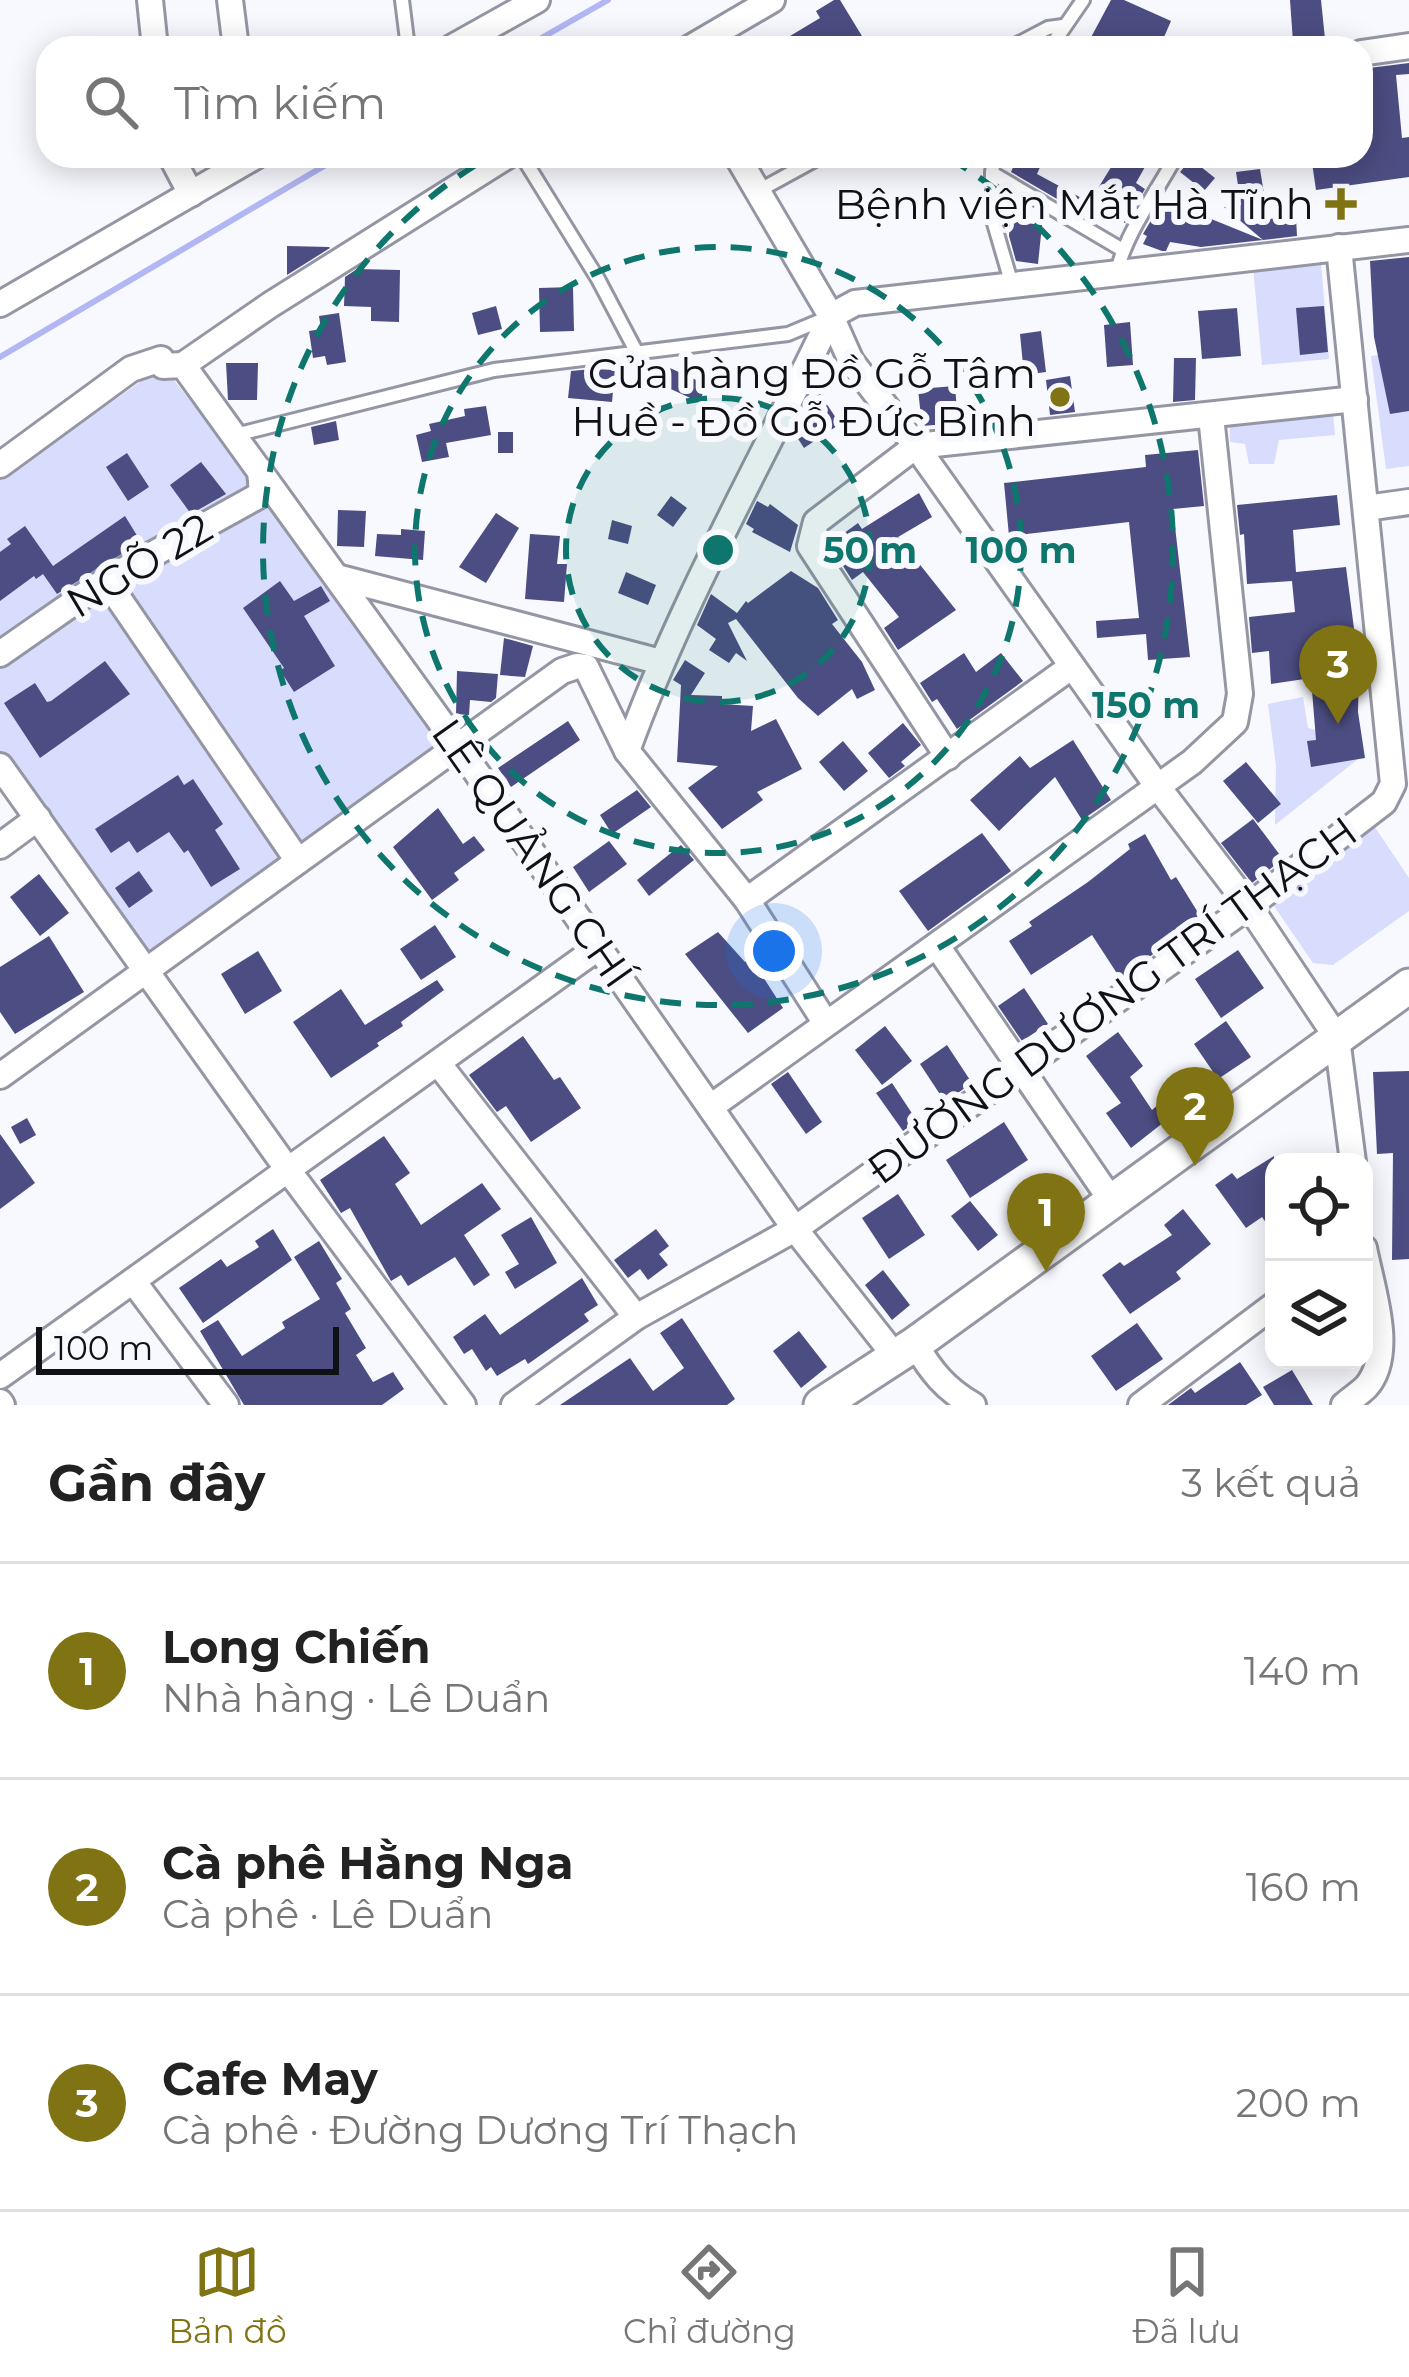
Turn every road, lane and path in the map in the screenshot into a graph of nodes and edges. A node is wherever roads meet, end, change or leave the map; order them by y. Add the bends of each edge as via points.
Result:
1 (150, 0) edge
2 (230, 0) edge
3 (402, 0) edge
4 (537, 0) edge
5 (772, 0) edge
6 (1083, 0) edge
7 (1063, 26) junction
8 (154, 36) edge
9 (234, 36) edge
10 (406, 36) edge
11 (472, 36) edge
12 (710, 36) edge
13 (1033, 36) edge
14 (1057, 36) edge
15 (1409, 46) edge
16 (1373, 51) edge
17 (177, 168) edge
18 (235, 168) edge
19 (488, 168) edge
20 (529, 168) edge
21 (744, 168) edge
22 (800, 168) edge
23 (993, 168) edge
24 (1170, 168) edge
25 (992, 173) junction
26 (758, 191) junction
27 (191, 194) junction
28 (1409, 240) edge
29 (1339, 248) junction
30 (1119, 261) junction
31 (1012, 285) junction
32 (0, 304) edge
33 (831, 316) junction
34 (637, 353) junction
35 (173, 366) junction
36 (1354, 399) junction
37 (1211, 416) junction
38 (235, 435) junction
39 (916, 446) junction
40 (0, 465) edge
41 (260, 470) junction
42 (1409, 502) edge
43 (1366, 508) junction
44 (337, 577) junction
45 (106, 580) junction
46 (0, 654) edge
47 (661, 662) junction
48 (1071, 667) junction
49 (458, 746) junction
50 (628, 751) junction
51 (948, 757) junction
52 (0, 766) edge
53 (1158, 787) junction
54 (38, 818) junction
55 (0, 846) edge
56 (298, 861) junction
57 (747, 900) junction
58 (1249, 906) junction
59 (937, 946) junction
60 (599, 947) junction
61 (147, 969) junction
62 (1409, 986) edge
63 (825, 1022) junction
64 (1336, 1038) junction
65 (438, 1063) junction
66 (1020, 1069) junction
67 (0, 1076) edge
68 (712, 1106) junction
69 (1352, 1153) edge
70 (288, 1170) junction
71 (1113, 1203) junction
72 (795, 1229) junction
73 (1366, 1261) edge
74 (133, 1281) junction
75 (1265, 1312) edge
76 (636, 1317) junction
77 (905, 1350) junction
78 (0, 1376) edge
79 (226, 1405) edge
80 (463, 1405) edge
81 (514, 1405) edge
82 (821, 1405) edge
83 (973, 1405) edge
84 (1141, 1405) edge
85 (1344, 1405) edge

1 - 8 street
2 - 9 street
3 - 10 lane
4 - 11 street
5 - 12 street
6 - 7 lane
7 - 13 lane
7 - 14 lane
15 - 16 street
17 - 27 street
18 - 27 street
19 - 35 street
20 - 34 lane
21 - 26 street
22 - 26 lane
23 - 25 lane
24 - 30 lane
25 - 30 lane
25 - 31 lane via 991,212
26 - 33 street
27 - 32 street
28 - 29 street
29 - 30 street
29 - 36 street, ĐƯỜNG DƯƠNG TRÍ THẠCH
30 - 31 street
31 - 33 street via 855,303
33 - 34 lane via 788,334
33 - 39 street via 851,361
33 - 47 street
34 - 38 lane via 494,370
35 - 38 street, LÊ QUẢNG CHÍ
35 - 40 street via 161,359 131,369
36 - 37 street
36 - 43 street, ĐƯỜNG DƯƠNG TRÍ THẠCH
37 - 39 street
37 - 53 street via 1240,710 1224,737
38 - 41 street, LÊ QUẢNG CHÍ
39 - 48 street
39 - 51 street via 816,522 810,546
41 - 44 street, LÊ QUẢNG CHÍ
41 - 45 street, NGÕ 22 via 262,494
42 - 43 street
43 - 58 street, ĐƯỜNG DƯƠNG TRÍ THẠCH via 1393,784 1384,802
44 - 47 street
44 - 49 street, LÊ QUẢNG CHÍ
45 - 46 street, NGÕ 22
45 - 56 street
47 - 50 street
48 - 51 street
48 - 53 street
49 - 50 street via 577,666 586,668
49 - 56 street
49 - 60 street, LÊ QUẢNG CHÍ
50 - 57 street
51 - 57 street
52 - 54 street
53 - 58 street
53 - 59 street
54 - 55 street
54 - 61 street
56 - 61 street
57 - 63 street
58 - 64 street
58 - 66 street, ĐƯỜNG DƯƠNG TRÍ THẠCH
59 - 63 street
59 - 66 street
60 - 65 street
60 - 68 street, LÊ QUẢNG CHÍ
61 - 67 street
61 - 70 street
62 - 64 main road
63 - 68 street
64 - 69 street
64 - 71 main road
65 - 70 street
65 - 76 street
66 - 71 street
66 - 72 street, ĐƯỜNG DƯƠNG TRÍ THẠCH
68 - 72 street, LÊ QUẢNG CHÍ
70 - 74 street
70 - 80 street
71 - 77 main road
72 - 76 street, ĐƯỜNG DƯƠNG TRÍ THẠCH
72 - 77 street, LÊ QUẢNG CHÍ
73 - 85 street via 1378,1361 1369,1384
74 - 78 street
74 - 79 street
75 - 84 street
76 - 81 street, ĐƯỜNG DƯƠNG TRÍ THẠCH
77 - 82 main road
77 - 83 street, LÊ QUẢNG CHÍ

